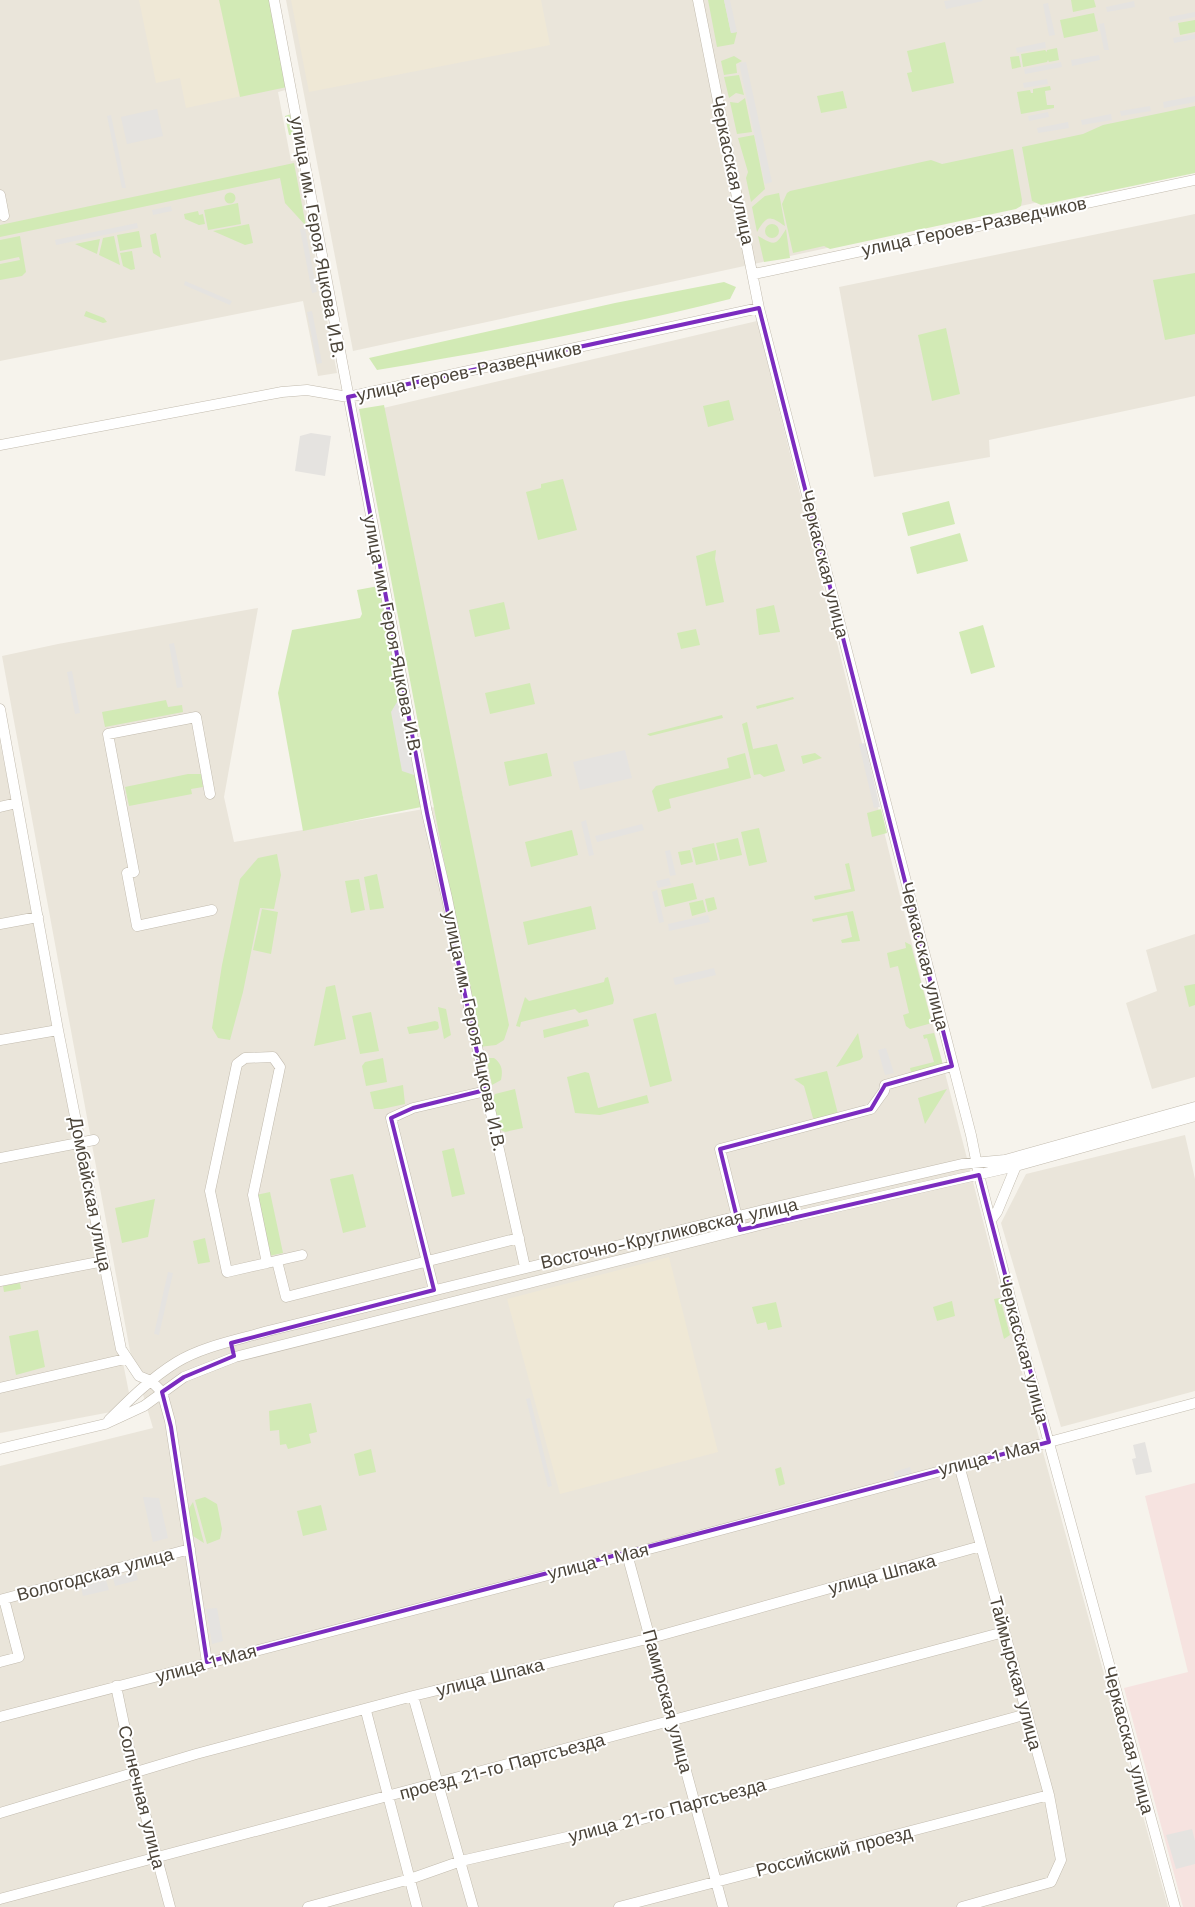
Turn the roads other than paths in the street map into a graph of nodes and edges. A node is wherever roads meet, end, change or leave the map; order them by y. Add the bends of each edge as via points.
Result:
1 (274, 0) edge
2 (698, 0) edge
3 (1195, 180) edge
4 (0, 195) edge
5 (4, 216) dead end
6 (754, 274) junction
7 (759, 308) junction
8 (348, 397) junction
9 (0, 445) edge
10 (0, 709) edge
11 (210, 794) dead end
12 (17, 803) junction
13 (0, 806) edge
14 (212, 910) dead end
15 (38, 917) junction
16 (0, 924) edge
17 (58, 1030) junction
18 (0, 1040) edge
19 (952, 1066) junction
20 (486, 1091) junction
21 (1195, 1107) edge
22 (1195, 1116) edge
23 (94, 1140) dead end
24 (81, 1143) junction
25 (0, 1158) edge
26 (977, 1162) junction
27 (1016, 1166) junction
28 (979, 1174) junction
29 (737, 1216) junction
30 (991, 1220) junction
31 (740, 1230) junction
32 (519, 1238) junction
33 (302, 1255) dead end
34 (427, 1260) junction
35 (104, 1261) junction
36 (272, 1262) junction
37 (525, 1267) junction
38 (0, 1281) edge
39 (434, 1290) junction
40 (231, 1342) junction
41 (235, 1357) junction
42 (126, 1359) junction
43 (151, 1381) junction
44 (0, 1388) edge
45 (162, 1392) junction
46 (1195, 1403) edge
47 (144, 1406) junction
48 (170, 1422) junction
49 (105, 1424) junction
50 (1049, 1442) junction
51 (0, 1449) edge
52 (959, 1465) junction
53 (982, 1546) junction
54 (190, 1549) junction
55 (627, 1554) junction
56 (2, 1599) edge
57 (1004, 1632) junction
58 (651, 1638) junction
59 (0, 1662) edge
60 (207, 1662) junction
61 (116, 1686) junction
62 (414, 1696) junction
63 (366, 1711) junction
64 (1028, 1714) junction
65 (0, 1717) edge
66 (674, 1721) junction
67 (134, 1772) junction
68 (438, 1781) junction
69 (1048, 1795) junction
70 (387, 1797) junction
71 (696, 1804) junction
72 (0, 1813) edge
73 (156, 1857) junction
74 (461, 1861) junction
75 (410, 1879) junction
76 (716, 1881) junction
77 (0, 1899) edge
78 (170, 1907) edge
79 (308, 1907) edge
80 (417, 1907) edge
81 (473, 1907) edge
82 (619, 1907) edge
83 (723, 1907) edge
84 (962, 1907) edge
85 (1175, 1907) edge

1 - 8 street, улица им. Героя Яцкова И.В.
2 - 6 street, Черкасская улица
3 - 6 street, улица Героев-Разведчиков
4 - 5 street
6 - 7 street, Черкасская улица
7 - 8 street, улица Героев-Разведчиков
7 - 19 street, Черкасская улица
8 - 9 street, улица Героев-Разведчиков via 307,390 282,392
8 - 20 street, улица им. Героя Яцкова И.В. via 426,806
10 - 12 street, Домбайская улица
11 - 14 street via 196,717 108,734 134,872 126,873 137,926
12 - 13 street
12 - 15 street, Домбайская улица
15 - 16 street
15 - 17 street, Домбайская улица
17 - 18 street
17 - 24 street, Домбайская улица
19 - 26 street, Черкасская улица
19 - 29 street via 884,1085 884,1091 871,1109 720,1149
20 - 32 street, улица им. Героя Яцкова И.В.
20 - 34 street via 413,1108 391,1118
21 - 26 street, Восточно-Кругликовская улица via 1005,1160
22 - 27 street, Восточно-Кругликовская улица
23 - 24 street
24 - 25 street
24 - 35 street, Домбайская улица
26 - 28 street, Черкасская улица
26 - 29 street, Восточно-Кругликовская улица
27 - 28 street, Восточно-Кругликовская улица
27 - 30 street
28 - 30 street, Черкасская улица
28 - 31 street, Восточно-Кругликовская улица
29 - 31 street
29 - 37 street, Восточно-Кругликовская улица
30 - 50 street, Черкасская улица
31 - 41 street, Восточно-Кругликовская улица
32 - 34 street
32 - 37 street, улица им. Героя Яцкова И.В.
33 - 36 street
34 - 36 street via 286,1297
34 - 39 street
35 - 38 street
35 - 42 street, Домбайская улица via 121,1349
36 - 36 street via 254,1195 280,1067 273,1057 266,1056 246,1058 237,1064 210,1192 227,1272
37 - 39 street, Восточно-Кругликовская улица
39 - 40 street, Восточно-Кругликовская улица
40 - 41 street
40 - 43 street, Восточно-Кругликовская улица via 177,1362
41 - 45 street, Восточно-Кругликовская улица via 198,1370
42 - 43 street, Домбайская улица via 139,1376
42 - 44 street
43 - 45 street, Домбайская улица
43 - 49 street, Восточно-Кругликовская улица via 131,1396
45 - 47 street, Восточно-Кругликовская улица
45 - 48 street
46 - 50 street, улица 1 Мая
47 - 48 street via 163,1412
47 - 49 street, Восточно-Кругликовская улица
48 - 54 street
49 - 51 street, Восточно-Кругликовская улица
50 - 52 street, улица 1 Мая
50 - 85 street, Черкасская улица
52 - 53 street, Таймырская улица
52 - 55 street, улица 1 Мая
53 - 57 street, Таймырская улица
53 - 58 street, улица Шпака
54 - 56 street, Вологодская улица
54 - 60 street
55 - 58 street, Памирская улица
55 - 60 street, улица 1 Мая
56 - 59 street via 18,1657
57 - 64 street, Таймырская улица
57 - 66 street, проезд 21-го Партсъезда
58 - 62 street, улица Шпака
58 - 66 street, Памирская улица
60 - 61 street, улица 1 Мая
61 - 65 street, улица 1 Мая
61 - 67 street, Солнечная улица
62 - 63 street, улица Шпака
62 - 68 street
63 - 67 street, улица Шпака
63 - 70 street
64 - 69 street, Таймырская улица
64 - 71 street, улица 21-го Партсъезда
66 - 68 street, проезд 21-го Партсъезда
66 - 71 street, Памирская улица
67 - 72 street, улица Шпака
67 - 73 street, Солнечная улица
68 - 70 street, проезд 21-го Партсъезда
68 - 74 street
69 - 76 street, Российский проезд
69 - 84 street, Таймырская улица via 1061,1860 1051,1882
70 - 73 street, проезд 21-го Партсъезда
70 - 75 street
71 - 74 street, улица 21-го Партсъезда
71 - 76 street, Памирская улица
73 - 77 street, проезд 21-го Партсъезда
73 - 78 street, Солнечная улица
74 - 75 street, улица 21-го Партсъезда
74 - 81 street
75 - 79 street, улица 21-го Партсъезда
75 - 80 street
76 - 82 street, Российский проезд
76 - 83 street, Памирская улица

